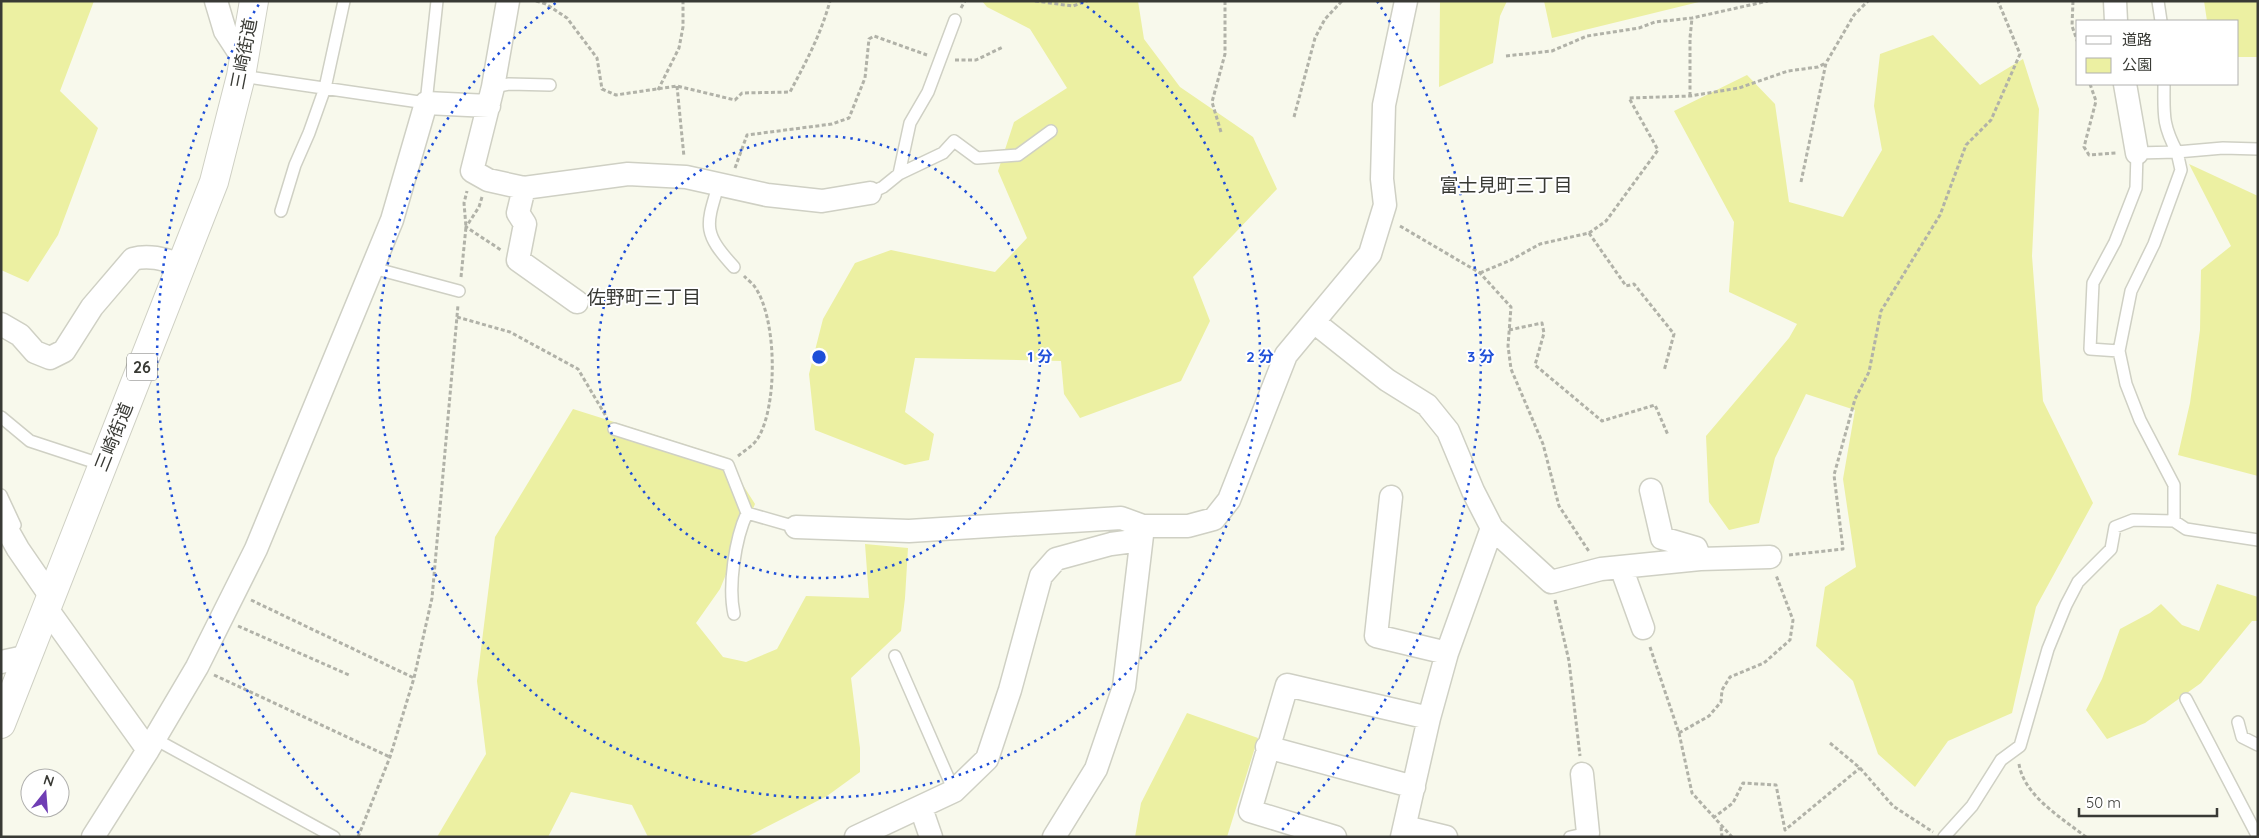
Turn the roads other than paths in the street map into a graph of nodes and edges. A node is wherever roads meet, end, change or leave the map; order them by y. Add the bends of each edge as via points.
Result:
1 (216, 1) edge
2 (254, 1) edge
3 (344, 1) edge
4 (437, 1) edge
5 (508, 1) edge
6 (1406, 1) edge
7 (2115, 1) edge
8 (2158, 1) edge
9 (955, 20) dead end
10 (2116, 20) edge
11 (2160, 20) edge
12 (242, 68) junction
13 (550, 85) dead end
14 (2125, 85) edge
15 (2164, 85) edge
16 (325, 88) junction
17 (491, 97) junction
18 (426, 103) junction
19 (1050, 131) dead end
20 (2258, 148) edge
21 (2177, 152) junction
22 (2137, 153) junction
23 (899, 174) junction
24 (724, 184) junction
25 (524, 188) junction
26 (870, 193) joint
27 (280, 211) dead end
28 (182, 265) junction
29 (734, 267) road end
30 (373, 268) junction
31 (459, 291) road end
32 (576, 302) dead end
33 (1314, 322) junction
34 (1, 324) edge
35 (2119, 351) junction
36 (1, 416) edge
37 (614, 429) road end
38 (103, 465) junction
39 (1651, 490) dead end
40 (1, 495) edge
41 (1391, 497) dead end
42 (747, 513) junction
43 (1, 519) edge
44 (2174, 521) junction
45 (796, 527) joint
46 (1492, 528) junction
47 (1142, 533) junction
48 (14, 540) junction
49 (2258, 540) edge
50 (1770, 557) road end
51 (1700, 559) junction
52 (1611, 568) junction
53 (49, 603) junction
54 (734, 614) dead end
55 (1643, 628) road end
56 (1446, 653) junction
57 (29, 656) junction
58 (895, 656) dead end
59 (1, 662) edge
60 (2186, 699) dead end
61 (1428, 718) junction
62 (2238, 722) dead end
63 (1, 724) edge
64 (152, 744) junction
65 (2258, 745) edge
66 (1267, 747) junction
67 (1582, 774) road end
68 (1414, 788) junction
69 (954, 791) junction
70 (921, 808) junction
71 (1403, 832) edge
72 (1579, 835) edge
73 (93, 837) edge
74 (334, 837) edge
75 (856, 837) edge
76 (931, 837) edge
77 (1054, 837) edge
78 (1335, 837) edge
79 (1446, 837) edge
80 (1942, 837) edge
81 (2258, 837) edge

1 - 12 street
2 - 12 main road, 三崎街道 / 26
3 - 16 lane
4 - 18 lane
5 - 17 street
6 - 33 street via 1384,105 1382,180 1385,205 1370,254
7 - 10 street
8 - 11 lane
9 - 23 lane via 928,92 910,123
12 - 16 lane
12 - 28 main road, 三崎街道 / 26 via 214,182
13 - 17 lane via 509,84
14 - 22 street
15 - 21 lane via 2166,132
16 - 18 lane
16 - 27 lane
17 - 18 street
17 - 25 street via 472,171 488,180
18 - 30 street via 392,220
19 - 23 lane via 1018,155 977,158 954,140 943,153
20 - 21 lane
21 - 22 lane
21 - 35 lane via 2181,170 2154,244 2130,291
22 - 35 lane via 2136,188 2115,242 2093,283 2090,349
23 - 26 lane
24 - 25 street via 686,177 628,174
24 - 26 street via 767,195 822,201
24 - 29 lane via 709,215 708,231
25 - 32 street via 518,213 525,224 518,260
28 - 34 street via 162,259 133,259 92,307 64,351 50,358 35,352 20,336
28 - 38 main road, 三崎街道 / 26
30 - 31 lane
30 - 64 street via 256,550 197,667
33 - 46 street via 1387,380 1427,405 1448,432
33 - 47 street via 1286,354 1229,500 1214,519
35 - 44 lane via 2126,384 2140,420 2174,485
36 - 38 lane via 30,441
37 - 42 lane via 728,465
38 - 53 main road, 三崎街道 / 26
39 - 51 street via 1662,538 1696,548
40 - 48 lane via 16,524
41 - 56 street via 1376,636
42 - 45 lane
42 - 54 lane via 740,528 730,598
43 - 48 street
44 - 49 lane via 2186,529
44 - 80 lane via 2133,520 2115,527 2112,549 2078,582 2066,605 2048,649 2020,746 2001,760 1972,806
45 - 47 street via 910,531 1121,518
46 - 52 street via 1550,582
46 - 56 street
47 - 69 street via 1056,559 1041,576 1010,690 987,759
47 - 77 street via 1124,687 1096,769
48 - 53 street
50 - 51 street
51 - 52 street
52 - 55 street
53 - 57 main road, 三崎街道 / 26
53 - 64 street
56 - 61 street
57 - 59 street
57 - 63 main road, 三崎街道 / 26
58 - 69 lane
60 - 81 lane
61 - 66 street via 1287,685
61 - 68 street
62 - 65 lane via 2242,737
64 - 73 street
64 - 74 lane
66 - 68 street
66 - 78 street via 1250,811
67 - 72 street
68 - 71 street
69 - 70 street
70 - 75 street
70 - 76 street
71 - 79 street

